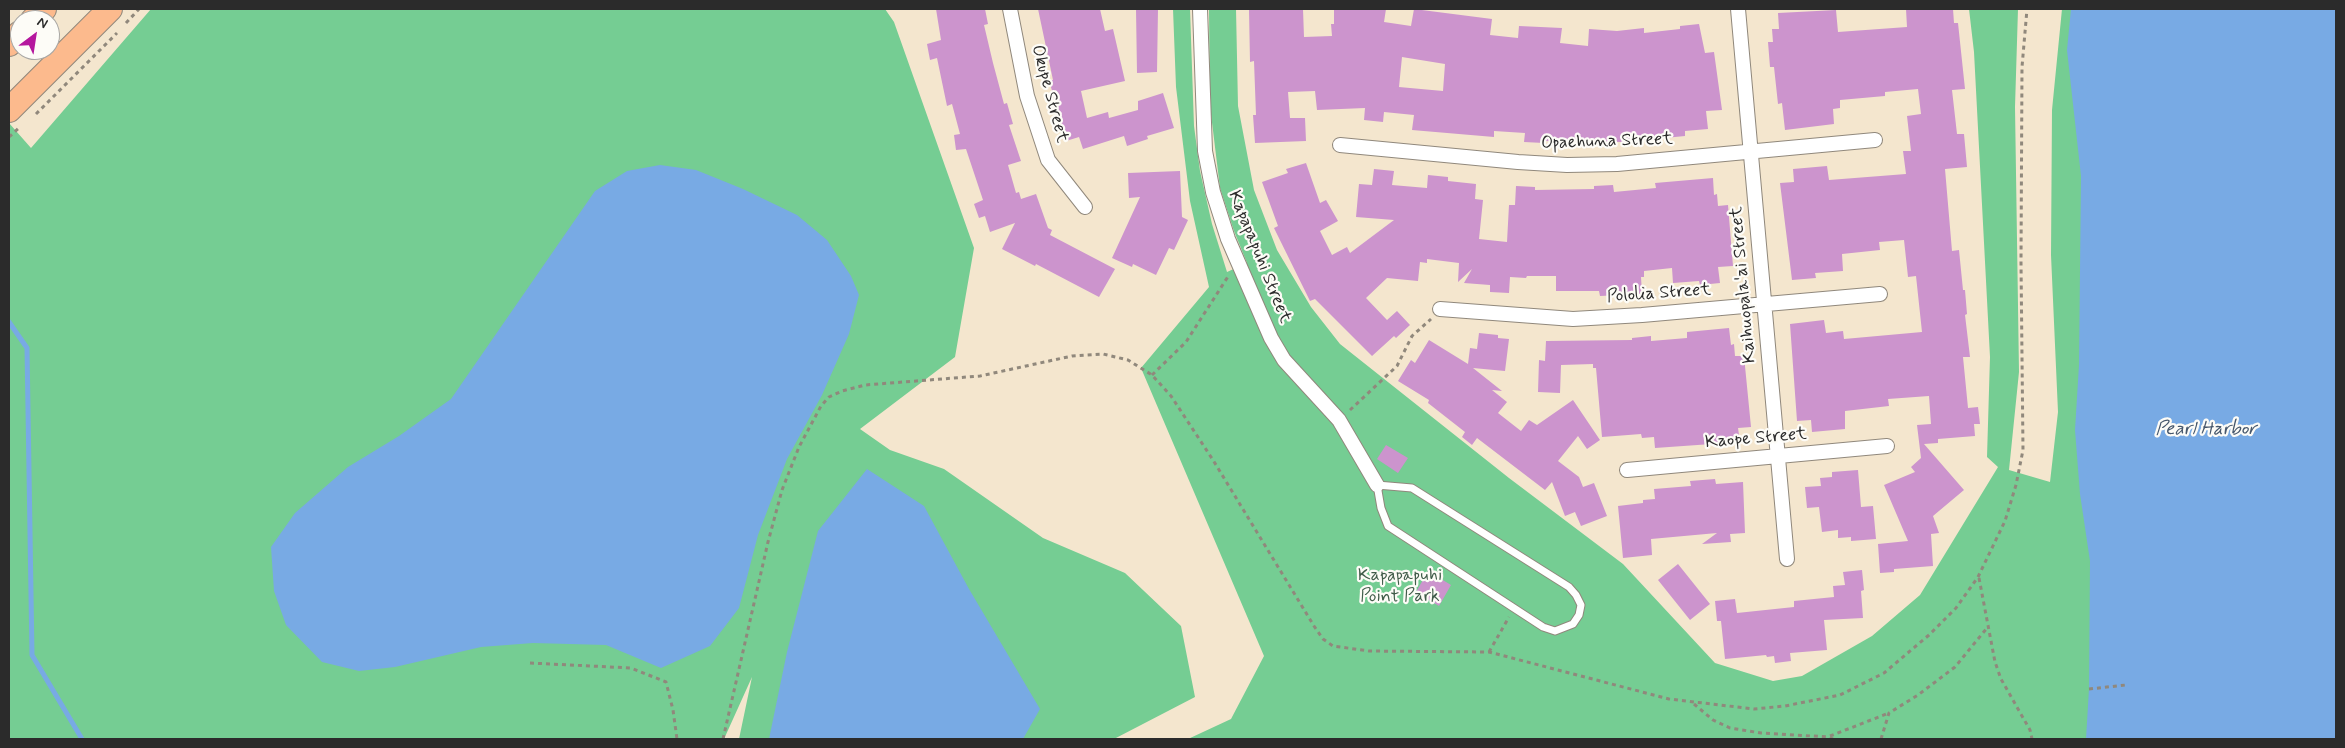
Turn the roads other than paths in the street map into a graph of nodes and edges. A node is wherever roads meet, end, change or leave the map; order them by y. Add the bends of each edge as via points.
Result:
1 (110, 9) edge
2 (1010, 9) edge
3 (1200, 9) edge
4 (1738, 9) edge
5 (9, 110) edge
6 (1875, 140) dead end
7 (1340, 145) dead end
8 (1750, 151) junction
9 (1085, 207) dead end
10 (1880, 294) dead end
11 (1764, 304) junction
12 (1440, 309) road end
13 (1887, 446) dead end
14 (1778, 456) junction
15 (1628, 470) dead end
16 (1377, 485) junction
17 (1787, 559) dead end

1 - 5 highway
2 - 9 street, Okupe Street via 1027,96 1048,160
3 - 16 street, Kapapapuhi Street via 1205,151 1213,192 1228,239 1284,360 1339,420
4 - 8 street, Kaihuopala'ai Street
6 - 8 street, Opaehuna Street
7 - 8 street, Opaehuna Street via 1568,165 1617,164
8 - 11 street, Kaihuopala'ai Street
10 - 11 street, Pololia Street
11 - 12 street, Pololia Street via 1573,318
11 - 14 street, Kaihuopala'ai Street
13 - 14 street, Kaope Street
14 - 15 street, Kaope Street
14 - 17 street, Kaihuopala'ai Street
16 - 16 lane via 1388,526 1543,627 1555,631 1573,624 1579,615 1580,605 1568,587 1412,488

